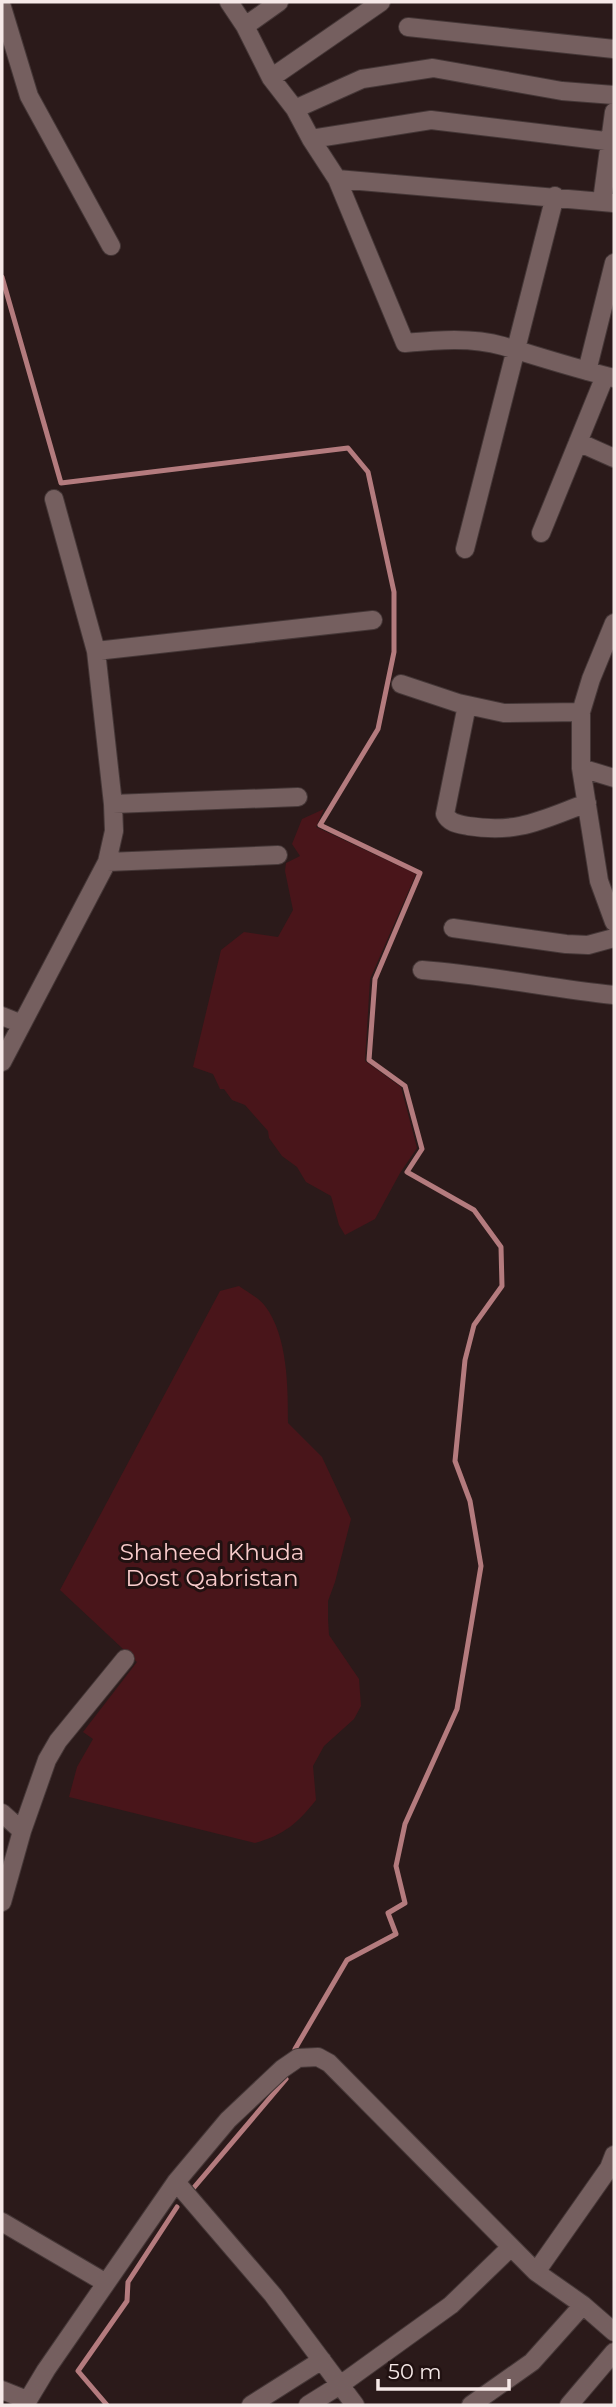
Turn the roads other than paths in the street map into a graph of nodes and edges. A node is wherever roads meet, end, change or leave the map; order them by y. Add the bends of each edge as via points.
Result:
1 (229, 2) edge
2 (279, 2) edge
3 (381, 2) edge
4 (2, 7) edge
5 (245, 26) junction
6 (408, 27) dead end
7 (614, 49) edge
8 (271, 78) junction
9 (614, 95) edge
10 (295, 109) junction
11 (614, 112) edge
12 (311, 139) junction
13 (612, 142) edge
14 (337, 179) junction
15 (555, 196) junction
16 (608, 202) edge
17 (111, 246) dead end
18 (614, 263) edge
19 (515, 351) junction
20 (602, 375) edge
21 (578, 442) junction
22 (614, 458) edge
23 (54, 499) dead end
24 (541, 533) dead end
25 (465, 549) dead end
26 (373, 620) dead end
27 (614, 623) edge
28 (96, 651) junction
29 (401, 684) dead end
30 (467, 705) junction
31 (581, 712) junction
32 (581, 768) junction
33 (614, 778) edge
34 (298, 797) dead end
35 (587, 803) junction
36 (113, 804) junction
37 (278, 855) dead end
38 (107, 862) junction
39 (614, 922) edge
40 (453, 928) dead end
41 (614, 938) edge
42 (422, 970) dead end
43 (614, 995) edge
44 (2, 1016) edge
45 (22, 1024) junction
46 (2, 1062) edge
47 (125, 1659) dead end
48 (2, 1813) edge
49 (22, 1831) junction
50 (2, 1902) edge
51 (614, 2155) edge
52 (176, 2182) junction
53 (2, 2222) edge
54 (512, 2247) junction
55 (536, 2272) junction
56 (106, 2283) junction
57 (583, 2305) junction
58 (614, 2332) edge
59 (614, 2352) edge
60 (322, 2360) junction
61 (340, 2385) junction
62 (2, 2390) edge
63 (26, 2402) edge
64 (251, 2405) edge
65 (308, 2405) edge
66 (355, 2405) edge
67 (471, 2405) edge
68 (569, 2405) edge

1 - 5 street
2 - 5 street
3 - 8 street
4 - 17 street via 29,96
5 - 8 street
6 - 7 street
8 - 10 street
9 - 10 street via 562,91 433,68 362,79
10 - 12 street
11 - 13 street
12 - 13 street via 431,120
12 - 14 street
13 - 16 street
14 - 15 street
14 - 19 street via 405,343 459,340
15 - 16 street
15 - 19 street
18 - 20 street
19 - 20 street
19 - 25 street
20 - 21 street
21 - 22 street
21 - 24 street
23 - 28 street
26 - 28 street
27 - 31 street
28 - 36 street
29 - 30 street
30 - 31 street via 504,713
30 - 35 street via 445,814 448,820 489,829 521,827
31 - 32 street
32 - 33 street
32 - 35 street
34 - 36 street
35 - 39 street via 599,881
36 - 38 street via 114,831
37 - 38 street
38 - 45 street
40 - 41 street via 566,944 588,945
42 - 43 street
44 - 45 street
45 - 46 street
47 - 49 street via 58,1741
48 - 49 street
49 - 50 street
51 - 55 street
52 - 54 street via 228,2120 282,2069 298,2058 318,2057
52 - 56 street
52 - 60 street
53 - 56 street
54 - 55 street
54 - 61 street via 451,2305
55 - 57 street
56 - 63 street
57 - 58 street
57 - 67 street via 532,2362
59 - 68 street
60 - 61 street
60 - 64 street
61 - 65 street
61 - 66 street
62 - 63 street

